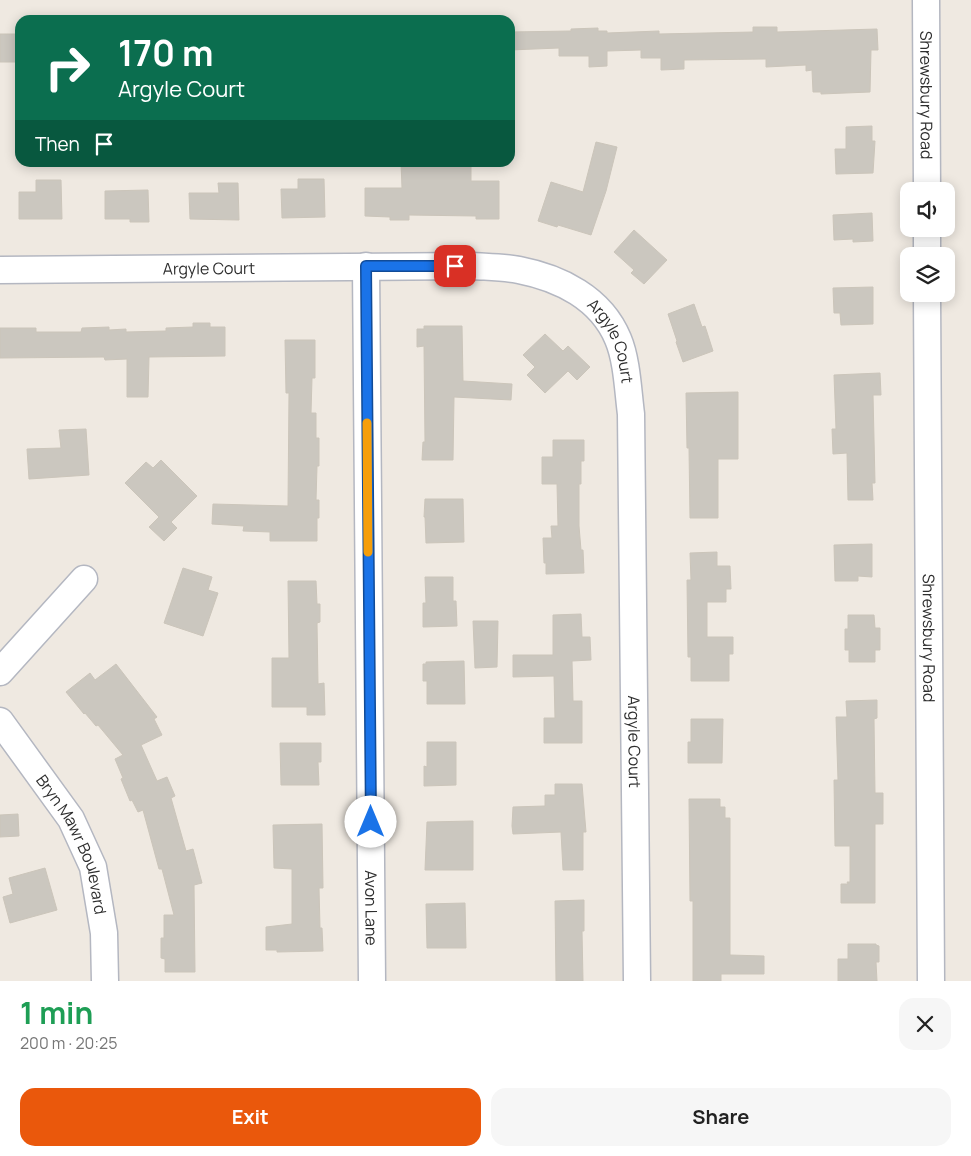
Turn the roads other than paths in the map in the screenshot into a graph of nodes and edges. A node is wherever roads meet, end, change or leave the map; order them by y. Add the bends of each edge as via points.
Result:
1 (926, 0) edge
2 (927, 182) edge
3 (366, 266) junction
4 (0, 270) edge
5 (927, 302) edge
6 (84, 579) dead end
7 (0, 672) edge
8 (0, 721) edge
9 (105, 981) edge
10 (372, 981) edge
11 (637, 981) edge
12 (931, 981) edge

1 - 2 street, Shrewsbury Road
3 - 4 street, Argyle Court
3 - 10 street, Avon Lane
3 - 11 street, Argyle Court via 473,266 518,270 548,278 578,291 602,312 618,339 626,369 631,414
5 - 12 street, Shrewsbury Road
6 - 7 street
8 - 9 street, Bryn Mawr Boulevard via 71,819 93,867 104,933

